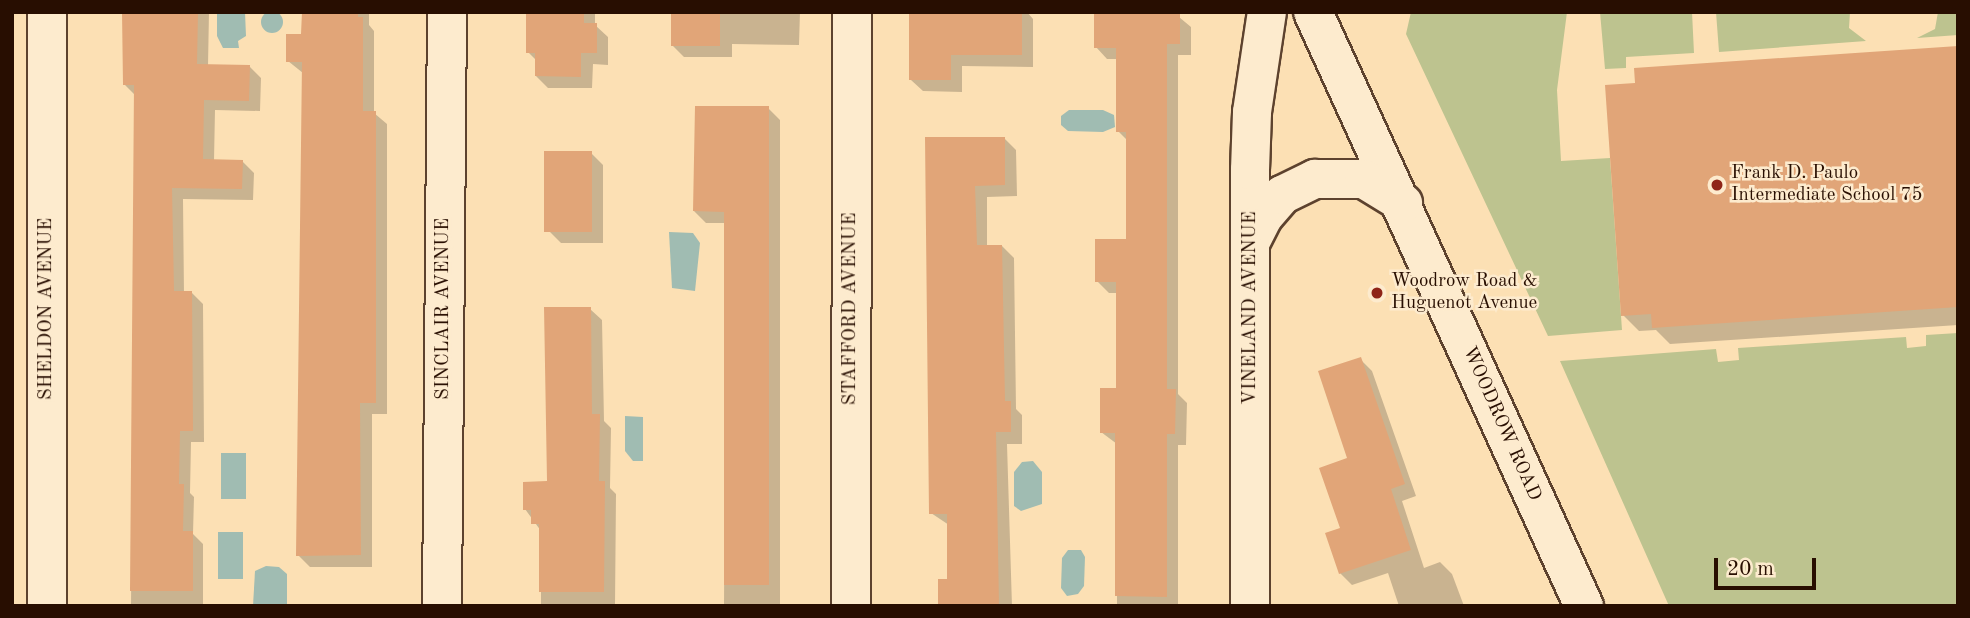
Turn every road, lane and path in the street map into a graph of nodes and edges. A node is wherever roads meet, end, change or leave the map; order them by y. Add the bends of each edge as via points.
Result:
1 (47, 12) edge
2 (447, 12) edge
3 (852, 12) edge
4 (1267, 12) edge
5 (1313, 12) edge
6 (1404, 203) junction
7 (1251, 241) junction
8 (47, 606) edge
9 (442, 606) edge
10 (850, 606) edge
11 (1250, 606) edge
12 (1584, 606) edge

1 - 8 street, SHELDON AVENUE
2 - 9 street, SINCLAIR AVENUE
3 - 10 street, STAFFORD AVENUE
4 - 7 street, VINELAND AVENUE via 1252,112
5 - 6 street, WOODROW ROAD
6 - 7 street via 1364,179 1315,179 1282,195
6 - 12 street, WOODROW ROAD
7 - 11 street, VINELAND AVENUE

